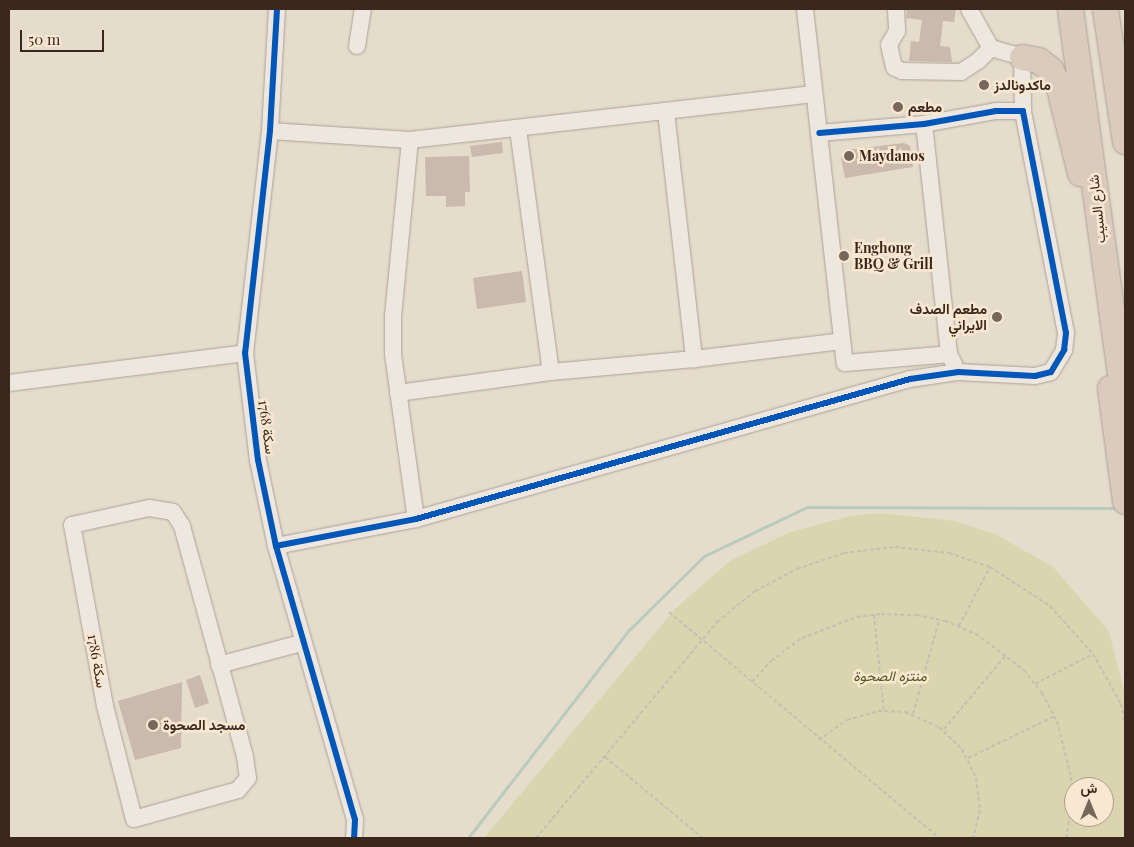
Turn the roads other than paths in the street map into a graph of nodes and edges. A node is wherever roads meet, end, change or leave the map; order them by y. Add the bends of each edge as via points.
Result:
1 (277, 9) edge
2 (363, 9) edge
3 (805, 9) edge
4 (896, 9) edge
5 (969, 9) edge
6 (1070, 9) edge
7 (1105, 9) edge
8 (357, 46) dead end
9 (991, 48) junction
10 (1022, 57) junction
11 (814, 94) junction
12 (1023, 111) junction
13 (666, 112) junction
14 (924, 124) junction
15 (518, 129) junction
16 (270, 131) junction
17 (820, 132) junction
18 (410, 140) junction
19 (1125, 142) edge
20 (1104, 275) junction
21 (1114, 333) junction
22 (842, 341) junction
23 (244, 353) junction
24 (949, 354) junction
25 (694, 360) junction
26 (551, 372) junction
27 (958, 372) junction
28 (9, 384) edge
29 (398, 393) junction
30 (1125, 408) edge
31 (1125, 501) edge
32 (416, 519) junction
33 (276, 546) junction
34 (302, 643) junction
35 (219, 665) junction
36 (354, 838) edge

1 - 16 street, سكة 1768
2 - 8 street
3 - 11 street
4 - 9 street via 897,31 889,45 894,67 902,71 960,72 978,62
5 - 9 street
6 - 20 highway, شارع السيب via 1089,137
7 - 19 highway
9 - 10 street
10 - 12 street
10 - 20 highway via 1038,60 1050,69 1058,84
11 - 13 street
11 - 17 street
12 - 14 street via 996,111
12 - 27 street via 1066,333 1064,350 1051,372 1035,376
13 - 15 street
13 - 25 street
14 - 17 street
14 - 24 street
15 - 18 street
15 - 26 street
16 - 18 street
16 - 23 street, سكة 1768
17 - 22 street
18 - 29 street via 393,315
20 - 21 highway, شارع السيب
21 - 30 highway, شارع السيب
21 - 31 highway via 1110,387
22 - 24 street via 845,363
22 - 25 street
23 - 28 street
23 - 33 street, سكة 1768 via 258,460
24 - 27 street
25 - 26 street
26 - 29 street
27 - 32 street via 910,379
29 - 32 street
32 - 33 street
33 - 34 street, سكة 1768
34 - 35 street
34 - 36 street, سكة 1768 via 355,820
35 - 35 street, سكة 1786 via 182,526 173,512 149,508 72,525 105,706 134,818 238,790 248,778

